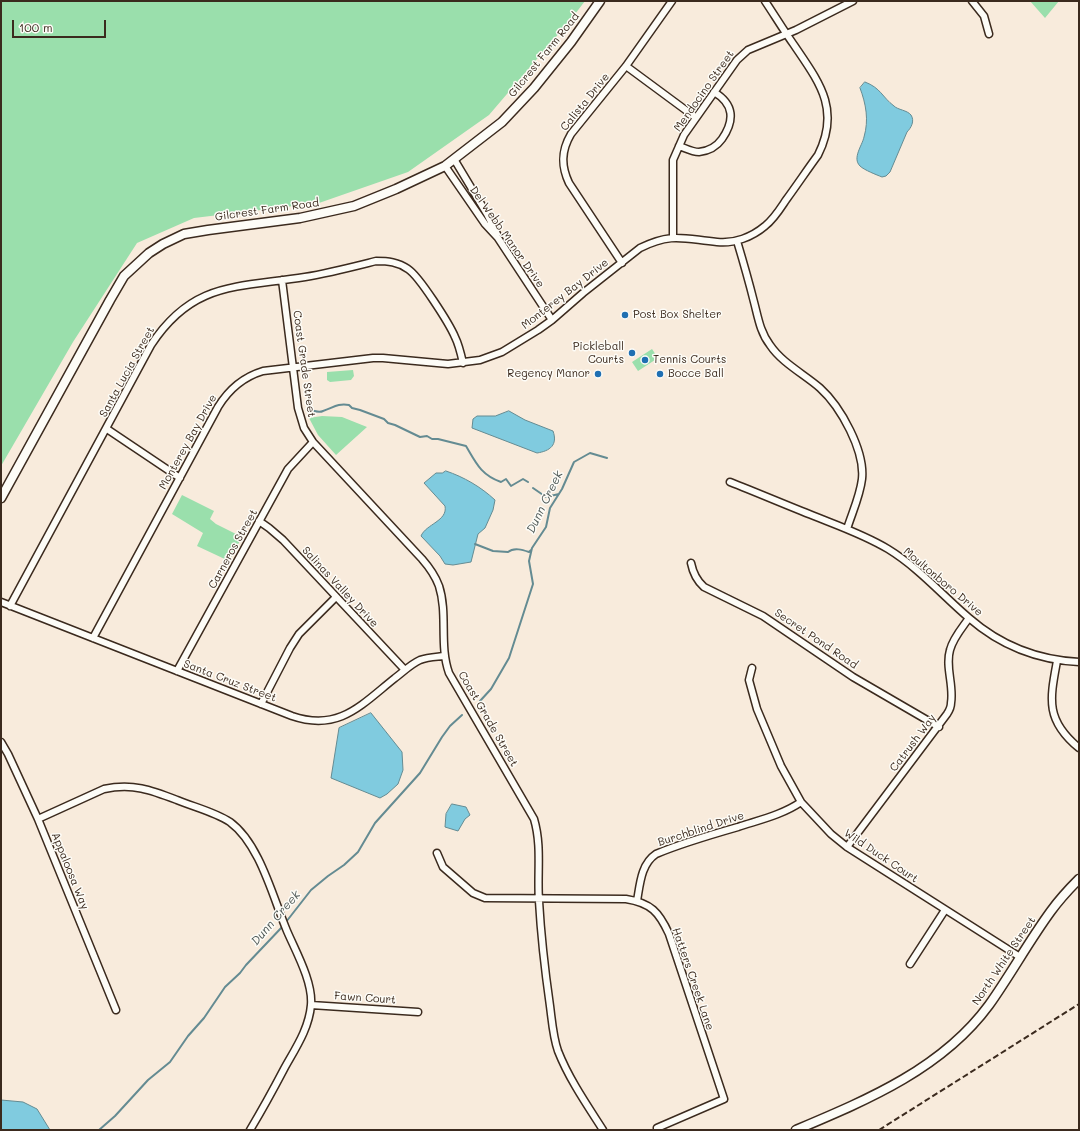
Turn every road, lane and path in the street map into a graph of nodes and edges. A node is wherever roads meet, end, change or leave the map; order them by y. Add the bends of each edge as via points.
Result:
1 (600, 1) edge
2 (672, 1) edge
3 (765, 1) edge
4 (852, 1) edge
5 (972, 1) edge
6 (786, 34) junction
7 (989, 34) dead end
8 (626, 66) junction
9 (714, 92) junction
10 (695, 117) junction
11 (679, 146) junction
12 (454, 159) junction
13 (445, 166) junction
14 (673, 237) junction
15 (498, 238) junction
16 (737, 241) junction
17 (622, 263) junction
18 (282, 280) junction
19 (552, 320) junction
20 (463, 363) junction
21 (293, 368) junction
22 (107, 429) junction
23 (313, 442) junction
24 (180, 478) junction
25 (730, 482) dead end
26 (1, 498) edge
27 (259, 521) junction
28 (847, 529) junction
29 (691, 563) dead end
30 (336, 597) junction
31 (1, 602) edge
32 (10, 606) junction
33 (969, 618) junction
34 (93, 638) junction
35 (444, 656) junction
36 (1057, 661) junction
37 (1079, 662) edge
38 (752, 668) dead end
39 (405, 670) junction
40 (178, 671) junction
41 (262, 704) junction
42 (939, 727) junction
43 (1, 742) edge
44 (1079, 748) edge
45 (801, 802) junction
46 (38, 819) junction
47 (847, 847) junction
48 (437, 853) dead end
49 (1079, 879) edge
50 (539, 898) junction
51 (637, 901) junction
52 (944, 910) junction
53 (1020, 957) junction
54 (910, 964) dead end
55 (311, 1005) junction
56 (116, 1010) dead end
57 (418, 1012) dead end
58 (657, 1128) dead end
59 (250, 1130) edge
60 (603, 1130) edge
61 (796, 1130) edge

1 - 12 main road, Gilcrest Farm Road via 534,88 502,122
2 - 8 street, Calista Drive
3 - 6 street, Monterey Bay Drive
4 - 6 street, Mendocino Street
5 - 7 street via 984,16
6 - 9 street, Mendocino Street via 744,53
6 - 16 street, Monterey Bay Drive via 821,88 828,113 826,134 818,155 776,214 765,226
8 - 10 street
8 - 17 street, Calista Drive via 571,134 565,144 562,160 569,183
9 - 10 street, Mendocino Street
9 - 11 street via 721,96 730,111 728,131 718,144 705,151 690,151
10 - 11 street, Mendocino Street
11 - 14 street, Mendocino Street via 673,160
12 - 13 main road, Gilcrest Farm Road
12 - 15 street via 496,230
13 - 15 street, Del Webb Manor Drive via 485,224
13 - 26 main road, Gilcrest Farm Road via 354,206 300,218 184,234 149,253 128,273 117,288
14 - 16 street, Monterey Bay Drive via 718,242
14 - 17 street, Monterey Bay Drive via 653,241
15 - 19 street, Del Webb Manor Drive
16 - 28 street via 760,326 767,340 775,352 831,399 845,420 856,447 862,478
17 - 19 street, Monterey Bay Drive
18 - 20 street, Santa Lucia Street via 376,262 387,261 402,266 419,281 455,335
18 - 21 street, Coast Grade Street
18 - 22 street, Santa Lucia Street via 222,289 199,299 177,314 151,345
19 - 20 street, Monterey Bay Drive via 502,352
20 - 21 street, Monterey Bay Drive via 437,364 378,358
21 - 23 street, Coast Grade Street via 301,421
21 - 24 street, Monterey Bay Drive via 256,373 233,387 224,396
22 - 24 street
22 - 32 street, Santa Lucia Street
23 - 27 street, Carneros Street via 288,469
23 - 35 street, Coast Grade Street via 433,574 441,598
24 - 34 street, Monterey Bay Drive
25 - 28 street, Moultonboro Drive
27 - 30 street, Salinas Valley Drive via 276,533
27 - 40 street, Carneros Street
28 - 33 street, Moultonboro Drive via 888,550 919,571
29 - 42 street, Secret Pond Road via 698,582 704,587 763,616 853,677
30 - 39 street, Salinas Valley Drive
30 - 41 street via 299,634
31 - 32 street, Santa Cruz Street
32 - 34 street, Santa Cruz Street
33 - 36 street, Moultonboro Drive via 1010,646
33 - 42 street, Catrush Way via 955,637 950,650 948,663 951,703
34 - 40 street, Santa Cruz Street
35 - 39 street, Santa Cruz Street via 421,660
35 - 50 street, Coast Grade Street via 452,679 534,819 538,833
36 - 37 street, Moultonboro Drive
36 - 44 street via 1051,692 1055,719 1069,740
38 - 45 street, Wild Duck Court via 749,680 757,709 781,766
39 - 41 street, Santa Cruz Street via 357,708 337,719 319,722 301,719
40 - 41 street, Santa Cruz Street
42 - 47 street, Catrush Way
43 - 46 street, Appaloosa Way
45 - 47 street, Wild Duck Court via 830,834
45 - 51 street, Burchblind Drive via 770,817 656,854 650,858 642,874
46 - 55 street via 99,791 124,786 148,789 220,816 231,823 251,844 259,859 304,973
46 - 56 street, Appaloosa Way
47 - 52 street, Wild Duck Court
48 - 50 street, Hatters Creek Lane via 443,868 472,893 485,898
49 - 53 main road, North White Street via 1051,911
50 - 51 street, Hatters Creek Lane
50 - 60 street, Coast Grade Street via 546,976 558,1050 578,1091
51 - 58 street, Hatters Creek Lane via 654,911 662,920 724,1099
52 - 53 street, Wild Duck Court
52 - 54 street
53 - 61 main road, North White Street via 979,1017 955,1042 927,1064 874,1096
55 - 57 street, Fawn Court
55 - 59 street via 307,1026

